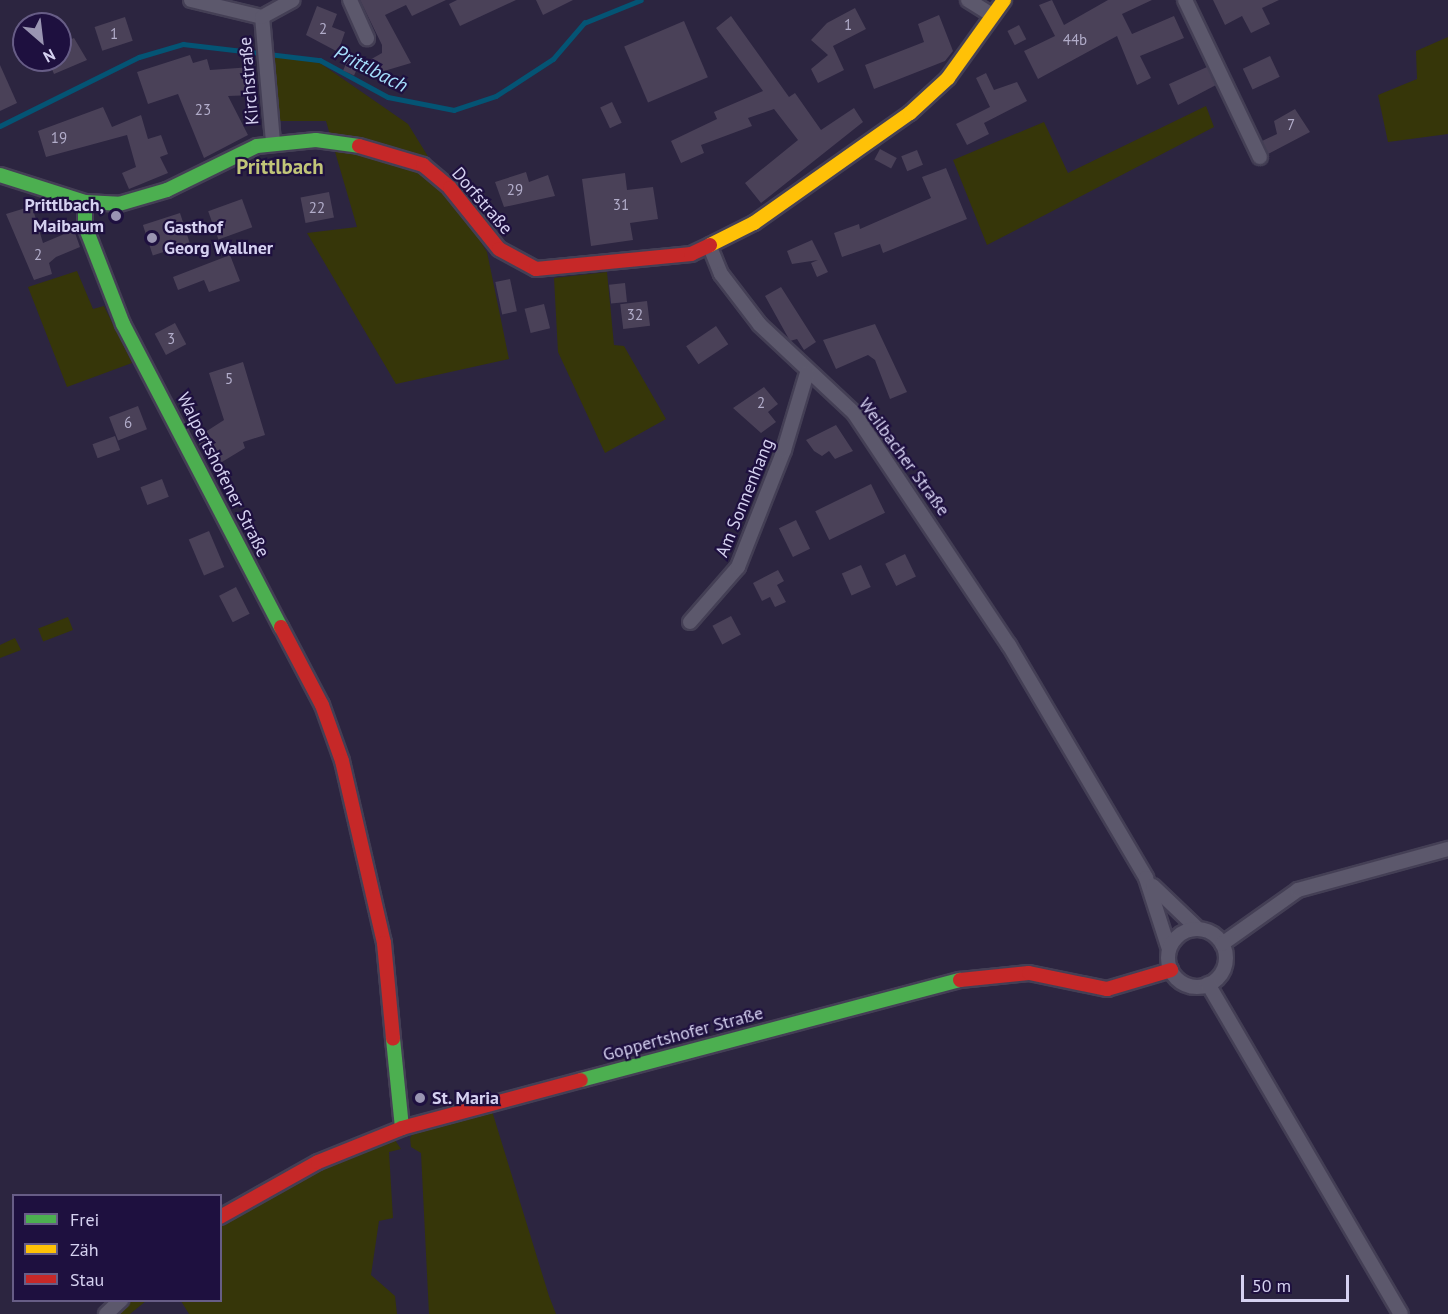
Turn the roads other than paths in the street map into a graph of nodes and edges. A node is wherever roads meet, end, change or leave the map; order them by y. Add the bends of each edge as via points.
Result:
1 (191, 0) edge
2 (293, 0) edge
3 (351, 0) edge
4 (968, 0) edge
5 (1004, 0) edge
6 (1185, 0) edge
7 (990, 14) junction
8 (262, 17) junction
9 (367, 38) dead end
10 (273, 142) junction
11 (1260, 157) dead end
12 (0, 175) edge
13 (84, 202) junction
14 (710, 247) junction
15 (807, 373) junction
16 (690, 621) dead end
17 (1448, 849) edge
18 (1146, 878) junction
19 (1198, 929) junction
20 (1222, 944) junction
21 (1170, 949) junction
22 (1171, 970) junction
23 (1208, 984) junction
24 (402, 1128) junction
25 (222, 1216) edge
26 (119, 1302) edge
27 (106, 1314) edge
28 (1401, 1314) edge

1 - 8 street, Kirchstraße
2 - 8 street, Kirchstraße
3 - 9 street
4 - 7 street
5 - 7 street, Dorfstraße
6 - 11 street
7 - 14 street, Dorfstraße via 937,90 754,224
8 - 10 street, Kirchstraße
10 - 13 street, Dorfstraße via 148,198
10 - 14 street, Dorfstraße via 316,140 399,153 450,188 499,249 536,269
12 - 13 street, Dorfstraße
13 - 24 street, Walpertshofener Straße via 86,226 123,324 322,705 342,761 384,943
14 - 15 street, Weilbacher Straße via 721,274 760,325
15 - 16 street, Am Sonnenhang via 784,450 738,567
15 - 18 street, Weilbacher Straße via 854,413 1009,645
17 - 20 street via 1298,890
18 - 19 street
18 - 21 street
19 - 20 street
19 - 21 street via 1183,932
20 - 23 street via 1222,971
21 - 22 street
22 - 23 street via 1184,983
22 - 24 street, Goppertshofer Straße via 1107,989 1029,973 959,980
23 - 28 street
24 - 25 street, Goppertshofer Straße via 318,1162
26 - 27 street

